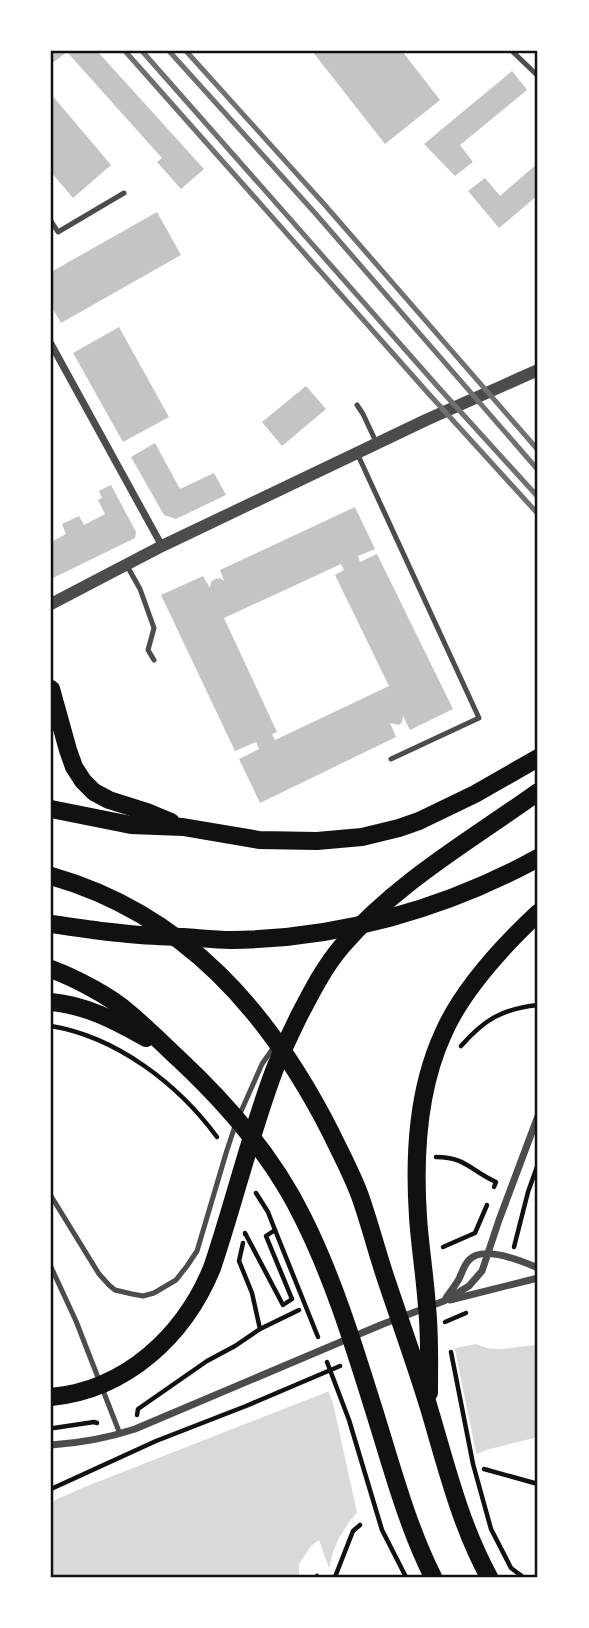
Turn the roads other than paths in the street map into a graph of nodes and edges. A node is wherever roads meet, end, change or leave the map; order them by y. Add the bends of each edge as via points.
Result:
1 (512, 51) edge
2 (538, 76) edge
3 (124, 193) dead end
4 (51, 221) edge
5 (51, 344) edge
6 (538, 370) edge
7 (357, 405) dead end
8 (377, 444) junction
9 (356, 453) junction
10 (162, 545) junction
11 (126, 564) junction
12 (51, 604) edge
13 (154, 660) dead end
14 (51, 693) edge
15 (538, 758) edge
16 (391, 759) dead end
17 (538, 792) edge
18 (51, 809) edge
19 (183, 827) junction
20 (538, 858) edge
21 (51, 876) edge
22 (538, 913) edge
23 (51, 924) edge
24 (51, 969) edge
25 (307, 999) junction
26 (51, 1002) edge
27 (171, 1051) junction
28 (538, 1116) edge
29 (51, 1196) edge
30 (489, 1253) junction
31 (51, 1267) edge
32 (538, 1268) edge
33 (538, 1278) edge
34 (444, 1301) junction
35 (51, 1397) edge
36 (428, 1407) junction
37 (120, 1434) junction
38 (51, 1445) edge
39 (433, 1577) edge
40 (489, 1577) edge

1 - 2 lane
3 - 4 lane via 58,232
5 - 10 street
6 - 8 street
7 - 8 lane
8 - 9 street
9 - 10 street
9 - 16 lane via 479,718
10 - 11 street
11 - 12 street
11 - 13 lane via 154,628 148,650
14 - 19 main road via 74,766 89,787 109,800
15 - 19 main road via 419,821 362,836 269,840
17 - 25 main road via 406,884 342,946
18 - 19 main road via 131,825
20 - 23 main road via 460,896 334,930 231,940
21 - 36 main road via 125,906 159,926 192,950 270,1031 311,1094 344,1158
22 - 36 main road via 495,957 450,1019 427,1079 419,1121 426,1159 418,1216 430,1345
24 - 27 main road via 107,996
25 - 29 lane via 262,1063 227,1150 197,1251 176,1280 143,1296 116,1290 99,1274
25 - 35 main road via 267,1090 220,1244 192,1310 165,1342 118,1377
26 - 27 main road via 68,1003 120,1023
27 - 39 main road via 247,1132 303,1218 342,1312 407,1515
28 - 30 street
30 - 32 street
30 - 34 street via 469,1286
30 - 34 street via 471,1257
31 - 37 lane
33 - 34 street
34 - 37 street
36 - 40 main road via 453,1493
37 - 38 street

